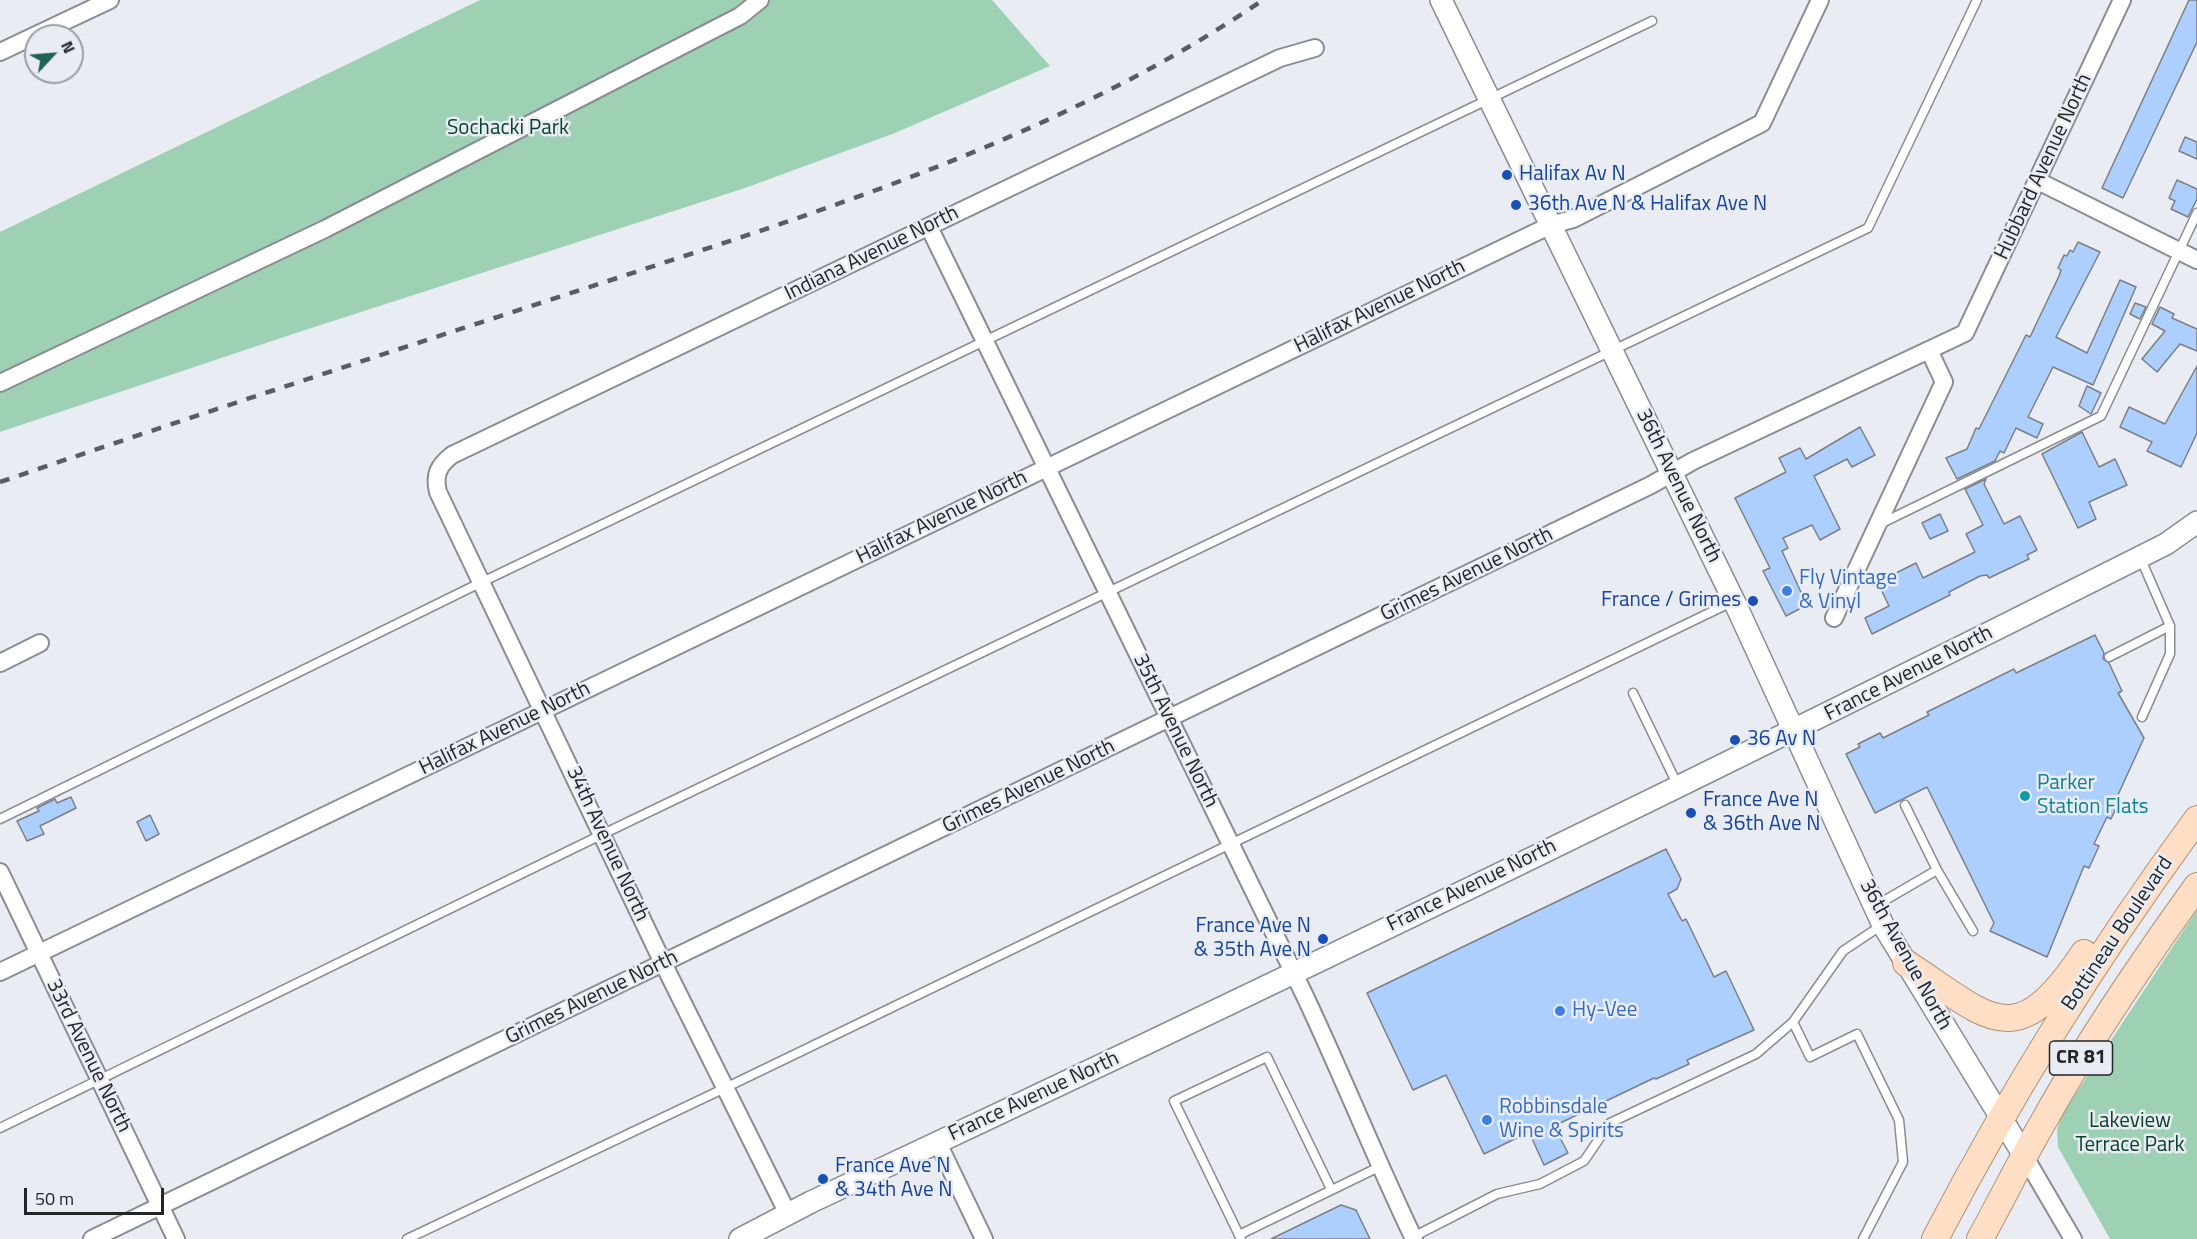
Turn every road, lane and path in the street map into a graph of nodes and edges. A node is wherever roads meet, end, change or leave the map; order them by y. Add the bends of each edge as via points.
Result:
1 (110, 0) edge
2 (760, 0) edge
3 (1441, 0) edge
4 (1820, 0) edge
5 (1977, 0) edge
6 (2122, 0) edge
7 (1652, 21) dead end
8 (1315, 48) dead end
9 (0, 52) edge
10 (1489, 99) junction
11 (2038, 182) junction
12 (2197, 213) edge
13 (1551, 225) junction
14 (928, 227) junction
15 (2179, 252) junction
16 (2197, 260) edge
17 (1965, 333) joint
18 (985, 343) junction
19 (1929, 350) junction
20 (1613, 351) junction
21 (0, 383) edge
22 (1046, 467) junction
23 (437, 471) joint
24 (1672, 474) junction
25 (2197, 522) edge
26 (1877, 525) junction
27 (2139, 557) junction
28 (482, 582) junction
29 (1107, 592) junction
30 (1734, 601) junction
31 (1834, 618) dead end
32 (2170, 626) junction
33 (40, 644) dead end
34 (2109, 657) dead end
35 (0, 663) edge
36 (1633, 693) dead end
37 (543, 710) junction
38 (2142, 717) dead end
39 (1169, 720) junction
40 (1794, 730) junction
41 (1678, 786) junction
42 (2197, 801) edge
43 (1905, 804) dead end
44 (0, 819) edge
45 (2197, 819) edge
46 (603, 834) junction
47 (1230, 844) junction
48 (1937, 870) junction
49 (0, 872) edge
50 (2197, 886) edge
51 (1879, 915) junction
52 (1973, 931) dead end
53 (39, 953) junction
54 (663, 963) junction
55 (1906, 963) junction
56 (0, 972) edge
57 (1294, 974) junction
58 (1793, 1022) junction
59 (100, 1080) junction
60 (725, 1088) junction
61 (2002, 1120) junction
62 (0, 1128) edge
63 (938, 1143) junction
64 (2025, 1157) junction
65 (1379, 1167) junction
66 (1331, 1189) junction
67 (161, 1206) junction
68 (783, 1217) junction
69 (1240, 1237) edge
70 (1413, 1238) edge
71 (93, 1239) edge
72 (177, 1239) edge
73 (407, 1239) edge
74 (740, 1239) edge
75 (767, 1239) edge
76 (984, 1239) edge
77 (1863, 1239) edge
78 (1935, 1239) edge
79 (1980, 1239) edge
80 (2073, 1239) edge

1 - 9 street
2 - 21 street via 740,16 324,229
3 - 10 street, 36th Avenue North
4 - 13 street, Halifax Avenue North via 1762,123 1573,219
5 - 20 lane via 1868,228
6 - 11 street, Hubbard Avenue North
7 - 10 lane
8 - 14 street, Indiana Avenue North via 1280,58
10 - 13 street, 36th Avenue North
10 - 18 lane
11 - 15 street
11 - 17 street, Hubbard Avenue North
12 - 15 lane
13 - 20 street, 36th Avenue North
13 - 22 street, Halifax Avenue North
14 - 18 street, 35th Avenue North
14 - 23 street, Indiana Avenue North via 452,455
15 - 16 street
15 - 26 lane via 2101,416
17 - 19 street, Grimes Avenue North
18 - 22 street, 35th Avenue North
18 - 28 lane
19 - 24 street, Grimes Avenue North
19 - 26 street via 1944,382
20 - 24 street, 36th Avenue North
20 - 29 lane
22 - 29 street, 35th Avenue North
22 - 37 street, Halifax Avenue North
23 - 28 street, 34th Avenue North via 438,492
24 - 30 street, 36th Avenue North
24 - 39 street, Grimes Avenue North
25 - 27 street, France Avenue North
26 - 31 street
27 - 32 lane
27 - 40 street, France Avenue North
28 - 37 street, 34th Avenue North
28 - 44 lane
29 - 39 street, 35th Avenue North
29 - 46 lane
30 - 40 street, 36th Avenue North
30 - 47 lane
32 - 34 lane
32 - 38 lane via 2170,654
33 - 35 street
36 - 41 lane
37 - 46 street, 34th Avenue North
37 - 53 street, Halifax Avenue North
39 - 47 street, 35th Avenue North
39 - 54 street, Grimes Avenue North
40 - 41 street, France Avenue North
40 - 51 street, 36th Avenue North
41 - 57 street, France Avenue North
42 - 55 main road via 2156,846 2069,975 2029,1013 2014,1019 1997,1019
43 - 48 lane
45 - 61 main road, Bottineau Boulevard / CR 81 via 2100,957
46 - 54 street, 34th Avenue North
46 - 59 lane
47 - 57 street, 35th Avenue North
47 - 60 lane
48 - 51 lane
48 - 52 lane
49 - 53 street, 33rd Avenue North
50 - 64 main road, Bottineau Boulevard / CR 81 via 2087,1048
51 - 55 street, 36th Avenue North
51 - 58 lane via 1843,951
53 - 56 street, Halifax Avenue North
53 - 59 street, 33rd Avenue North
54 - 60 street, 34th Avenue North
54 - 67 street, Grimes Avenue North
55 - 61 street, 36th Avenue North
57 - 63 street, France Avenue North
57 - 65 street, 35th Avenue North via 1338,1066
58 - 70 lane via 1756,1054 1610,1123 1584,1161 1540,1184 1497,1194
58 - 77 lane via 1810,1057 1857,1034 1899,1120 1903,1162
59 - 62 lane
59 - 67 street, 33rd Avenue North
60 - 68 street, 34th Avenue North
60 - 73 lane
61 - 64 street, 36th Avenue North
61 - 78 main road, Bottineau Boulevard / CR 81
63 - 68 street, France Avenue North
63 - 76 street
64 - 79 main road, Bottineau Boulevard / CR 81
64 - 80 street
65 - 66 lane
65 - 70 street, 35th Avenue North
66 - 69 lane
66 - 69 lane via 1267,1058 1174,1101
67 - 71 street, Grimes Avenue North
67 - 72 street, 33rd Avenue North
68 - 74 street, France Avenue North
68 - 75 street

